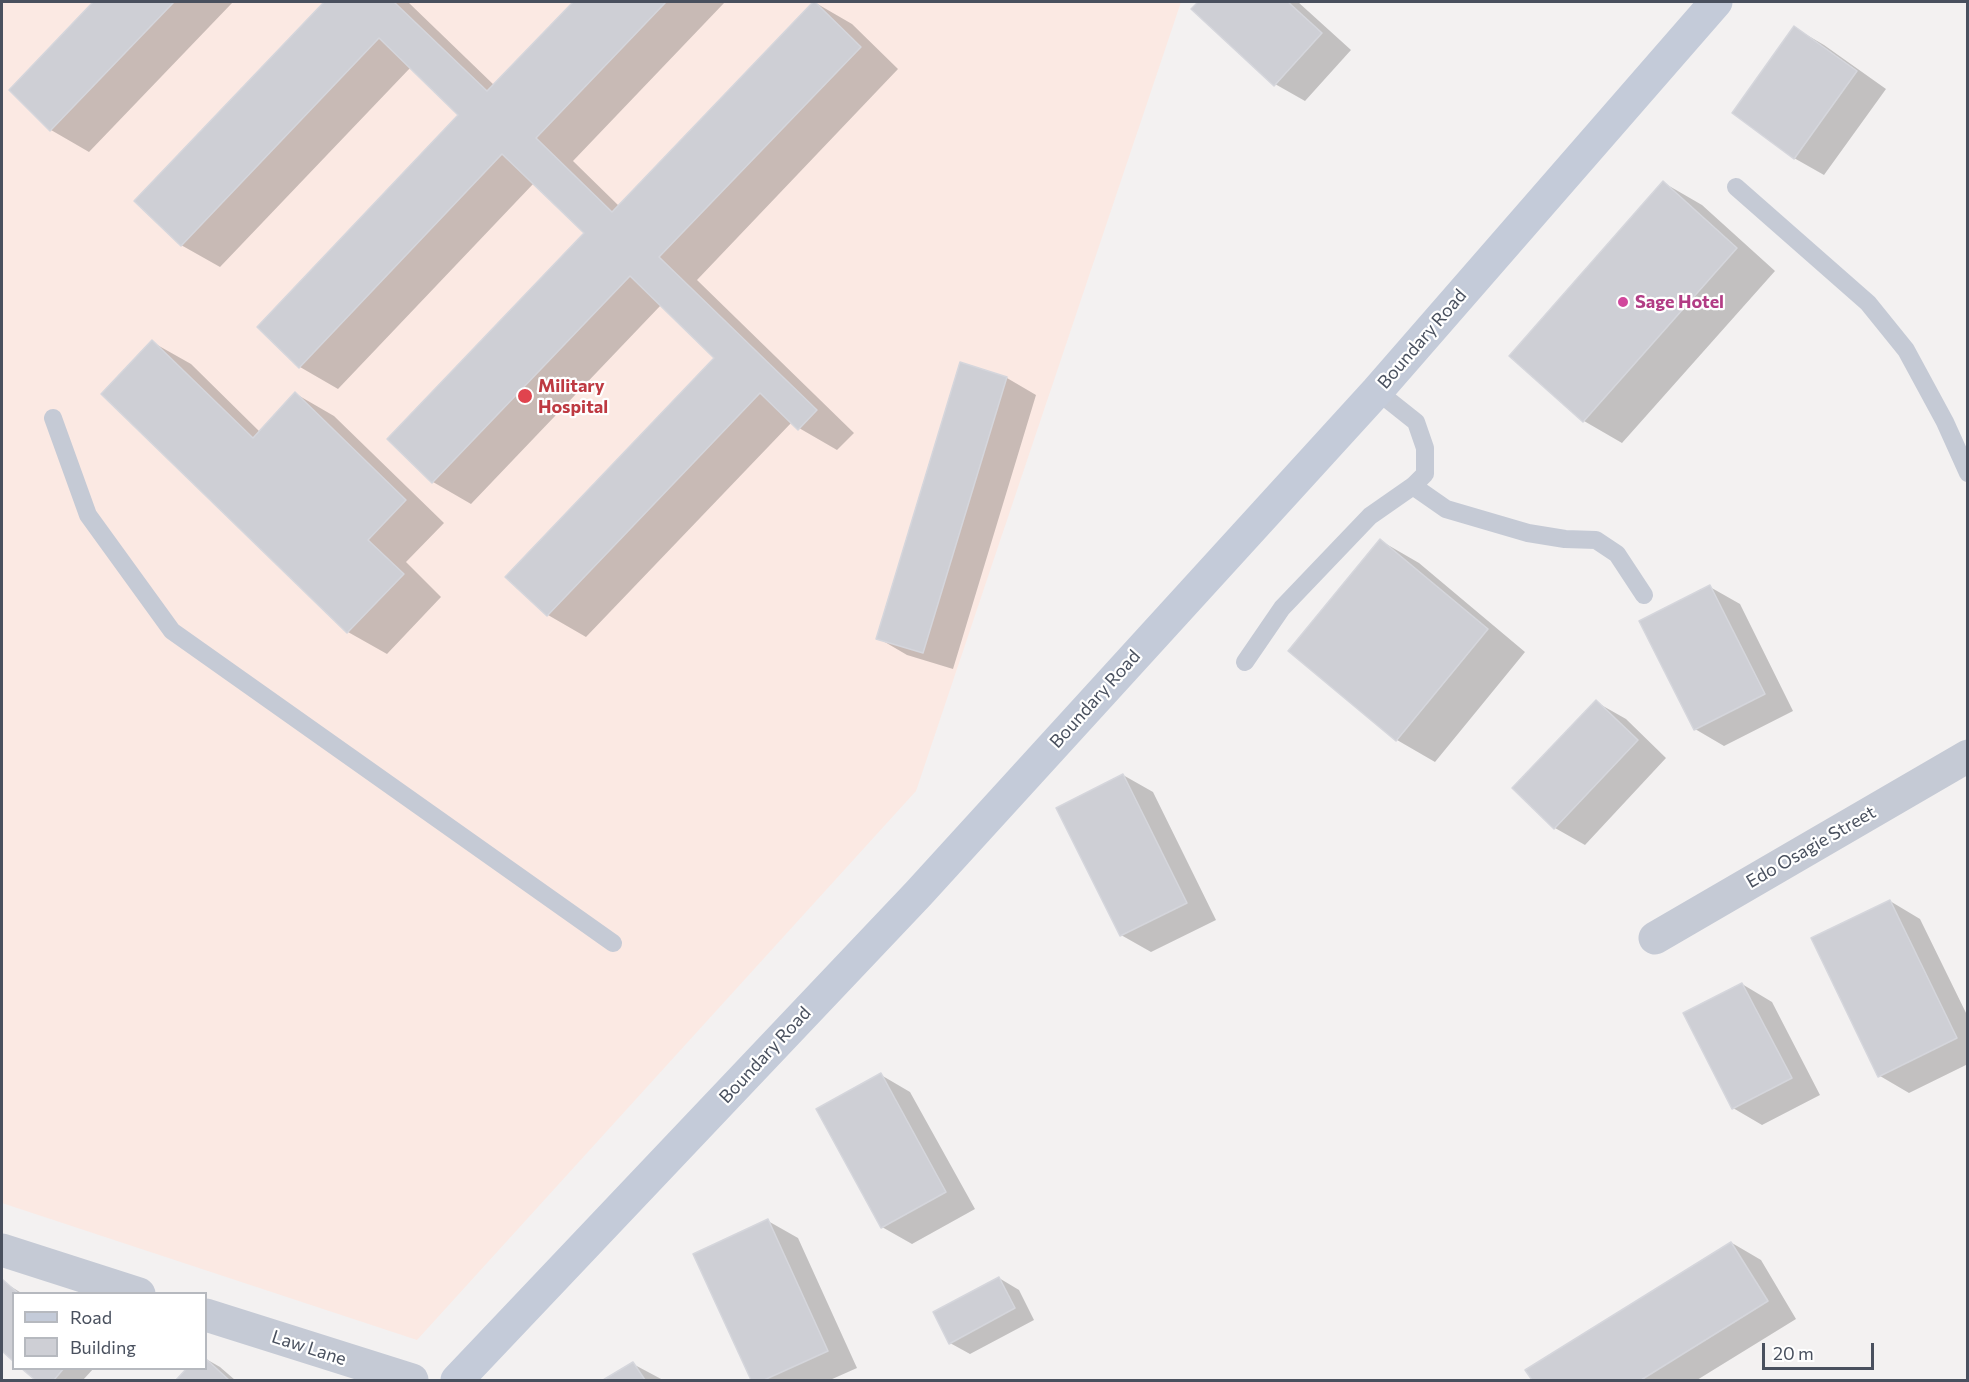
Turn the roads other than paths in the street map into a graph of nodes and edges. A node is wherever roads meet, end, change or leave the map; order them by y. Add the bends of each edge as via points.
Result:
1 (1716, 2) edge
2 (1736, 187) dead end
3 (1377, 391) junction
4 (53, 418) dead end
5 (1968, 473) edge
6 (1413, 486) junction
7 (1644, 595) dead end
8 (1245, 662) dead end
9 (1968, 756) edge
10 (1655, 938) dead end
11 (613, 943) dead end
12 (2, 1250) edge
13 (137, 1292) edge
14 (207, 1315) edge
15 (412, 1380) edge
16 (457, 1380) edge

1 - 3 street, Boundary Road
2 - 5 lane via 1868,303 1906,350
3 - 6 lane via 1416,422 1425,448 1425,474
3 - 16 street, Boundary Road via 918,894
4 - 11 lane via 88,515 172,631
6 - 7 lane via 1446,509 1528,532 1596,540 1617,554
6 - 8 lane via 1370,516 1290,599
9 - 10 street, Edo Osagie Street
12 - 13 street
14 - 15 street, Law Lane

